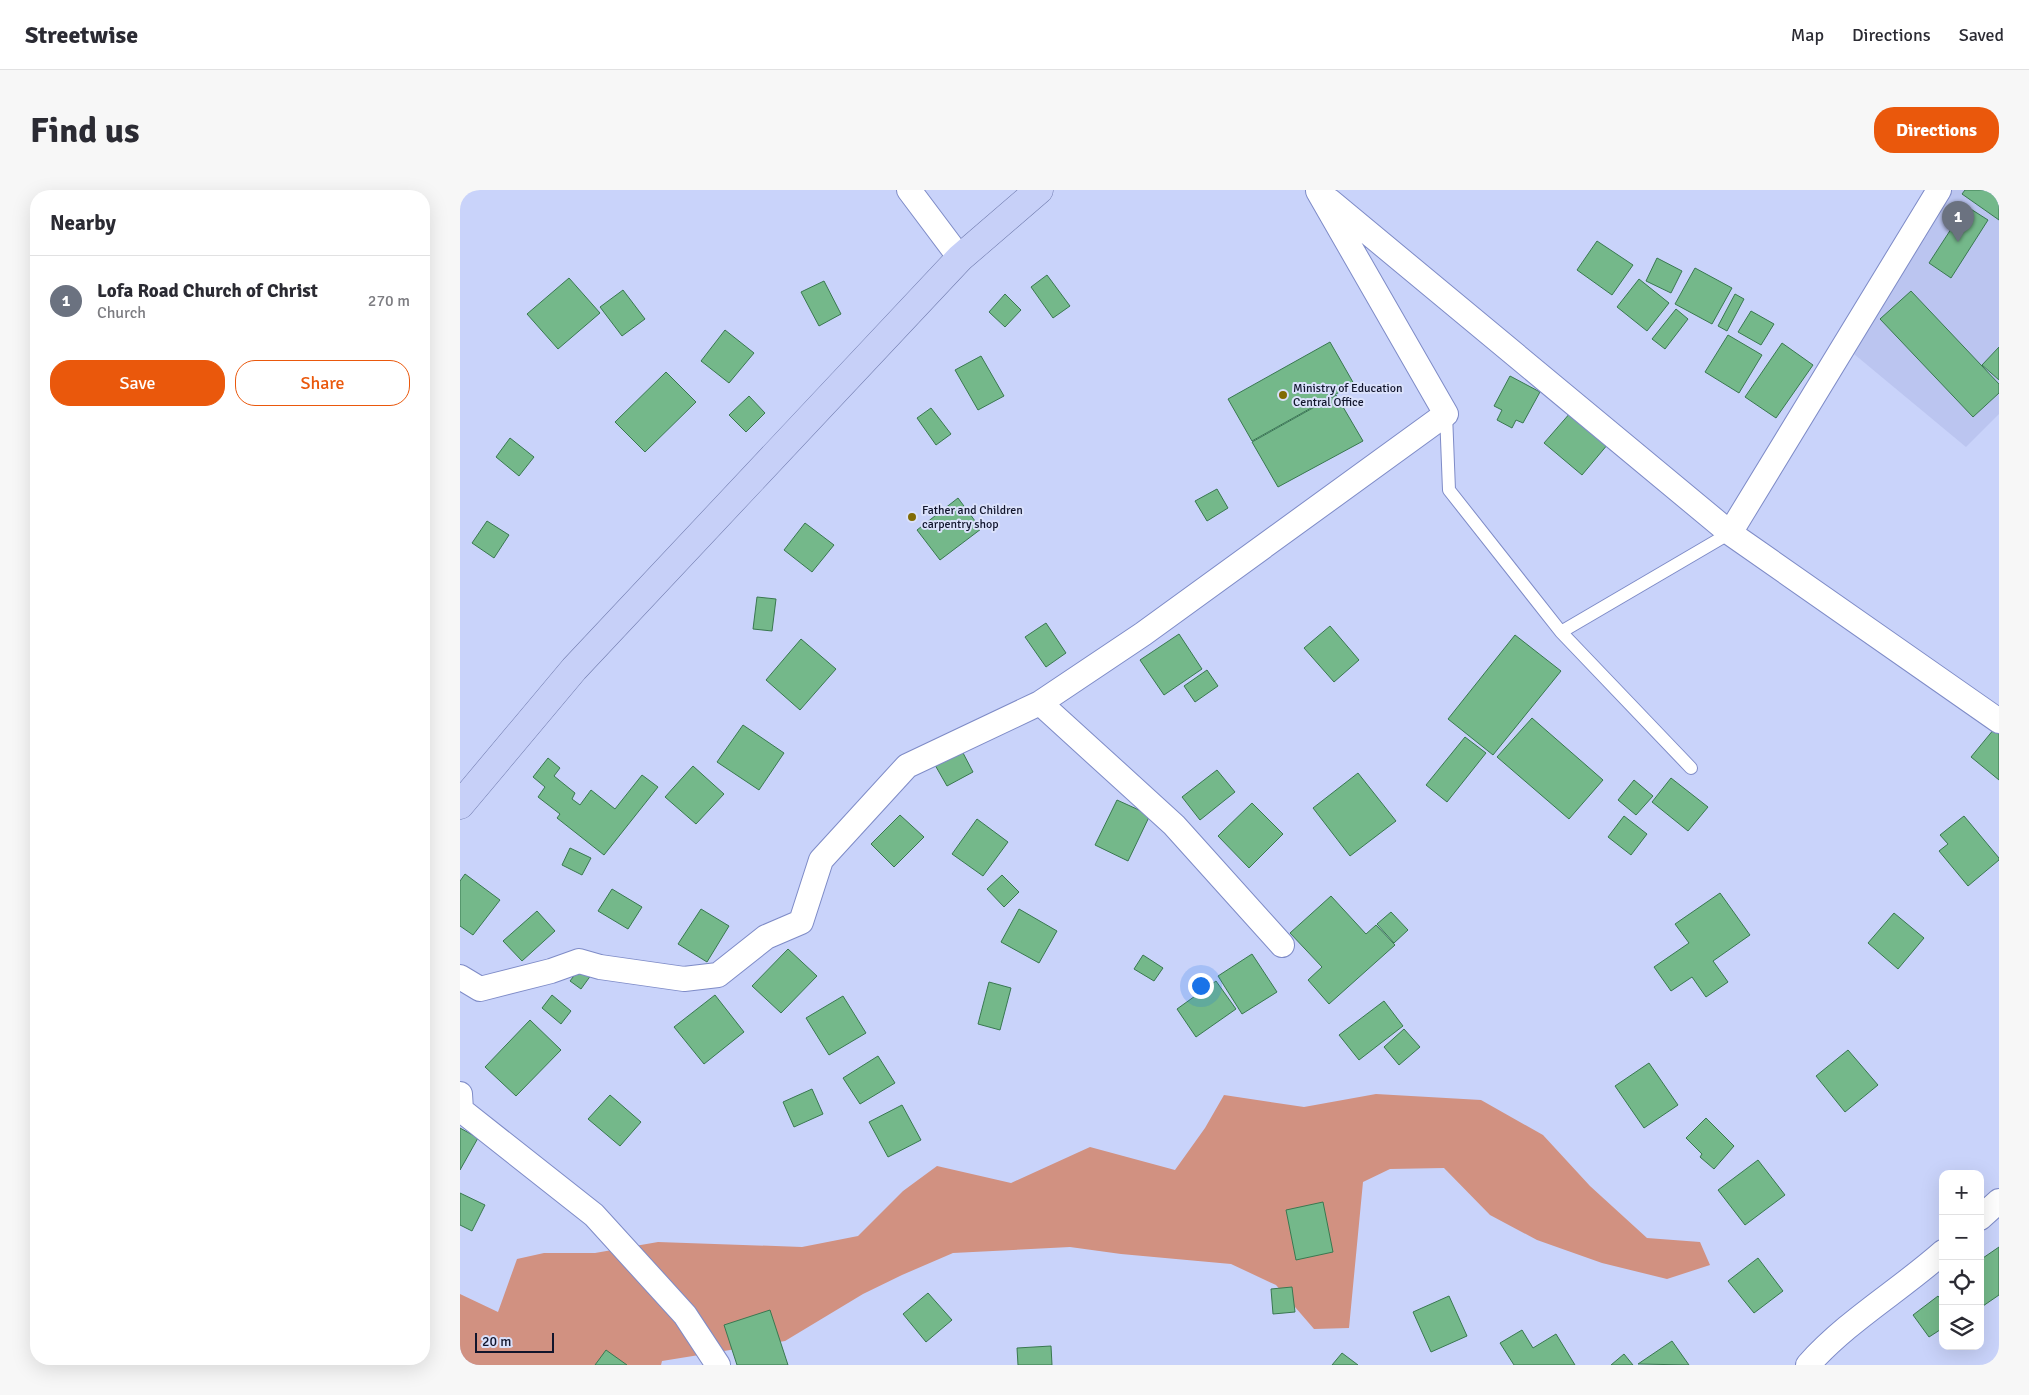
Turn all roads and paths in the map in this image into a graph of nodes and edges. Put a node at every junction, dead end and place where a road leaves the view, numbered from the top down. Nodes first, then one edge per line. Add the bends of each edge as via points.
1 (909, 190) edge
2 (1039, 190) edge
3 (1318, 190) edge
4 (1939, 190) edge
5 (960, 258) junction
6 (1446, 414) junction
7 (1730, 533) junction
8 (1561, 632) junction
9 (1040, 702) junction
10 (1999, 721) edge
11 (1691, 768) dead end
12 (460, 805) edge
13 (1282, 945) dead end
14 (460, 977) edge
15 (460, 1094) edge
16 (1999, 1201) edge
17 (1983, 1215) edge
18 (1939, 1256) edge
19 (718, 1365) edge
20 (1808, 1365) edge

1 - 5 street
2 - 5 main road
3 - 6 street
3 - 7 street
4 - 7 street
5 - 12 main road via 574,670
6 - 8 lane via 1449,490
6 - 9 street via 1143,634
7 - 8 lane
7 - 10 street
8 - 11 lane
9 - 13 street via 1174,825
9 - 14 street via 907,766 821,860 801,922 766,938 718,975 684,979 579,961 480,989
15 - 19 street via 461,1110 594,1215 685,1315
16 - 17 street
18 - 20 street via 1828,1343

